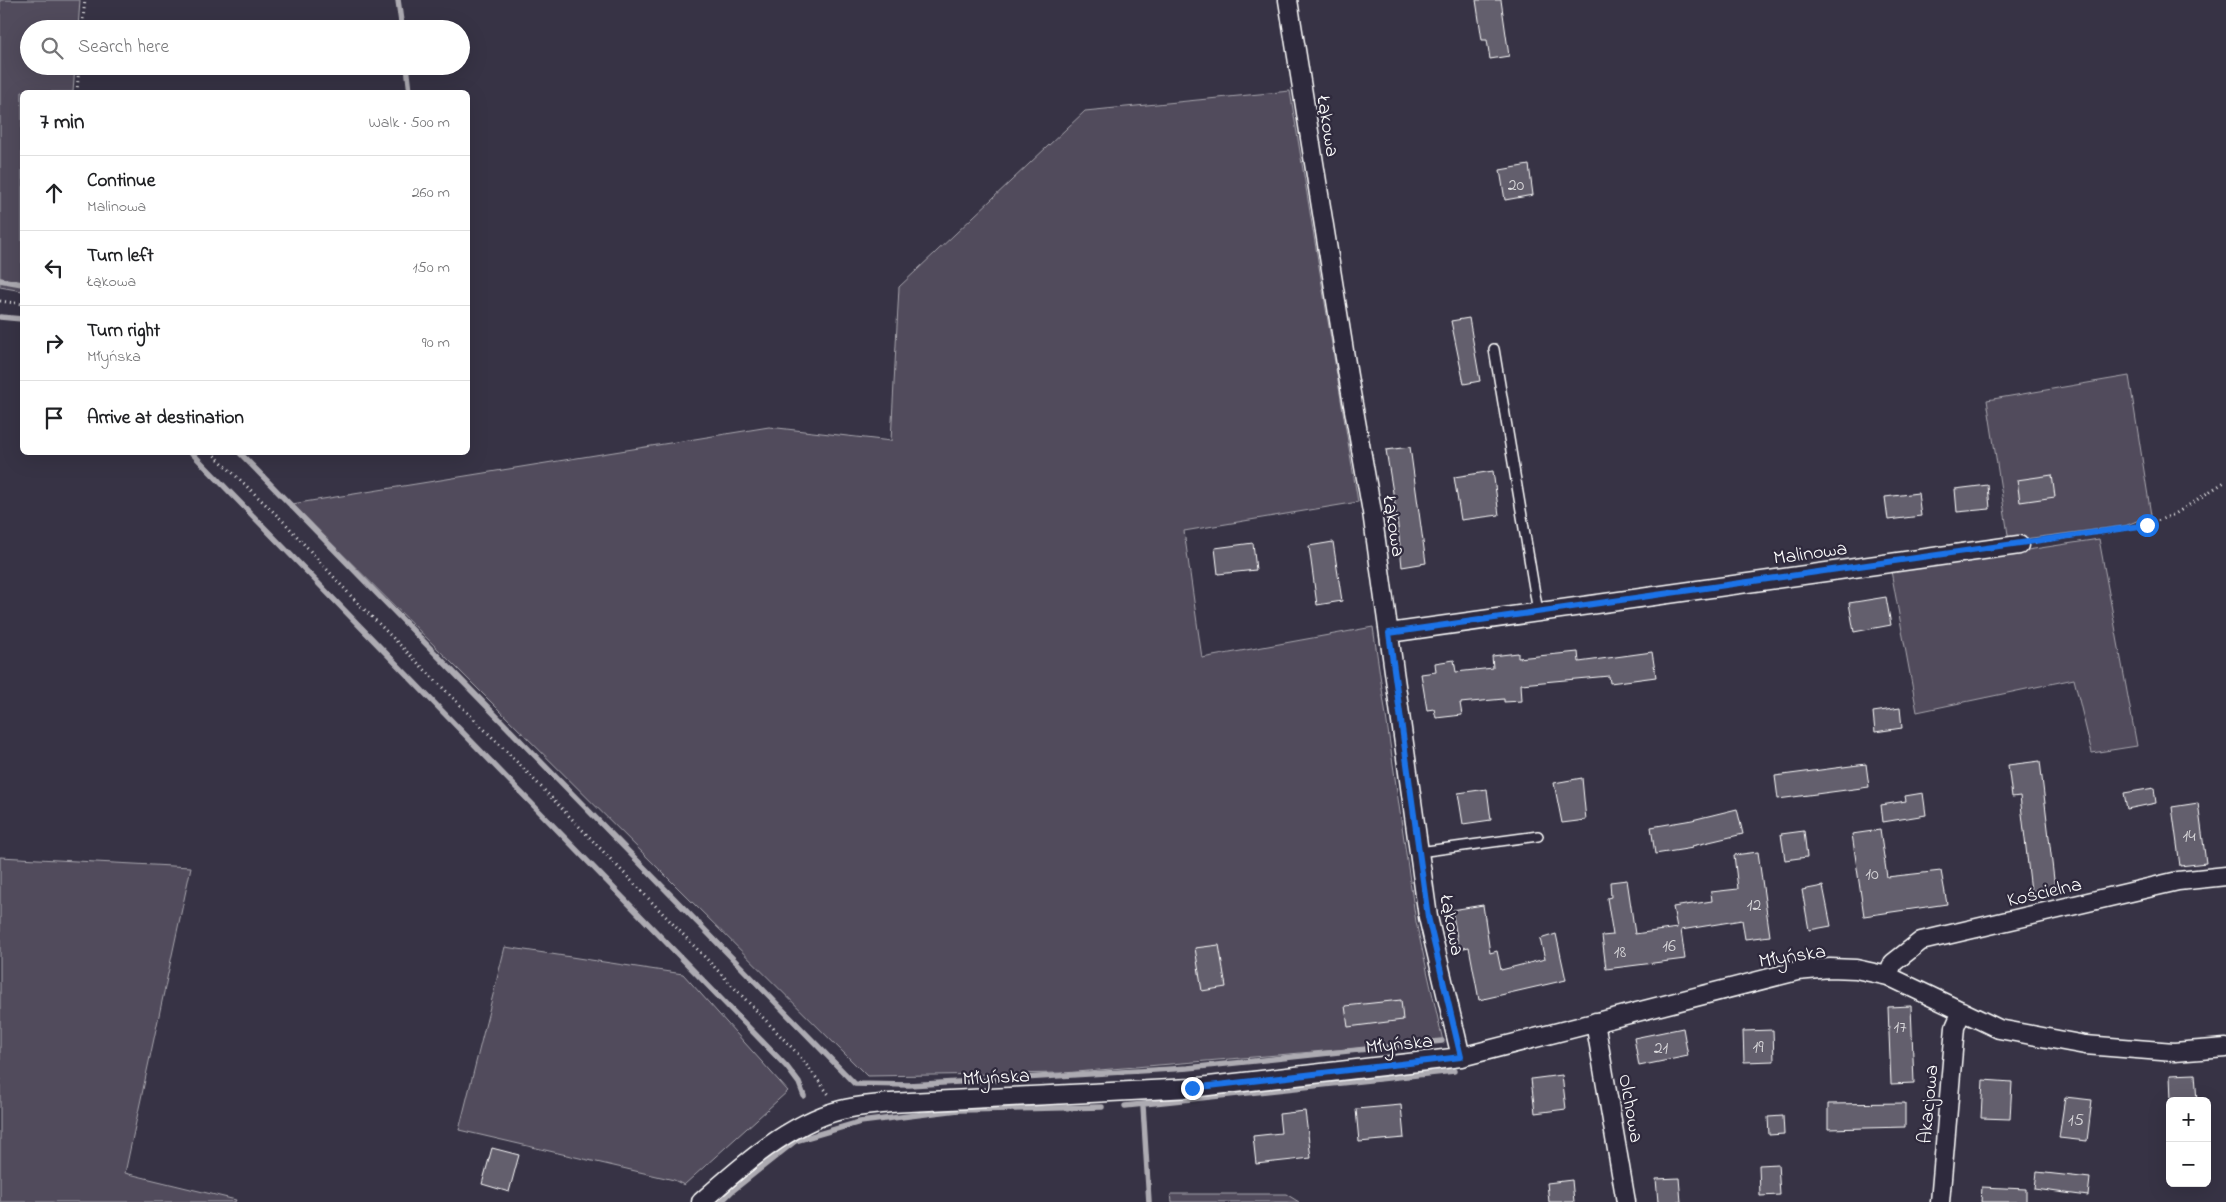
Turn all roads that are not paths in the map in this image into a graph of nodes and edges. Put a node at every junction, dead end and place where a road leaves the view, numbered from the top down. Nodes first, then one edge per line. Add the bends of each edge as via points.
1 (1288, 0) edge
2 (1494, 348) dead end
3 (2019, 545) road end
4 (1538, 612) junction
5 (1389, 633) junction
6 (1538, 836) dead end
7 (1420, 852) junction
8 (2226, 876) edge
9 (1888, 976) junction
10 (1962, 1011) junction
11 (1595, 1022) junction
12 (2226, 1048) edge
13 (1461, 1057) junction
14 (701, 1202) edge
15 (1626, 1202) edge
16 (1940, 1202) edge

1 - 5 street, Łąkowa
2 - 4 lane
3 - 4 street, Malinowa
4 - 5 street, Malinowa
5 - 7 street, Łąkowa
6 - 7 lane
7 - 13 street, Łąkowa via 1428,917
8 - 9 street, Kościelna via 2178,881 1921,941 1893,963
9 - 10 street, Młyńska
9 - 11 street, Młyńska via 1856,969 1797,972
10 - 12 street, Młyńska via 1999,1029 2085,1046 2174,1052
10 - 16 street, Akacjowa via 1955,1027
11 - 13 street, Młyńska
11 - 15 street, Olchowa
13 - 14 street, Młyńska via 1192,1088 890,1103 841,1110 799,1126 726,1179

